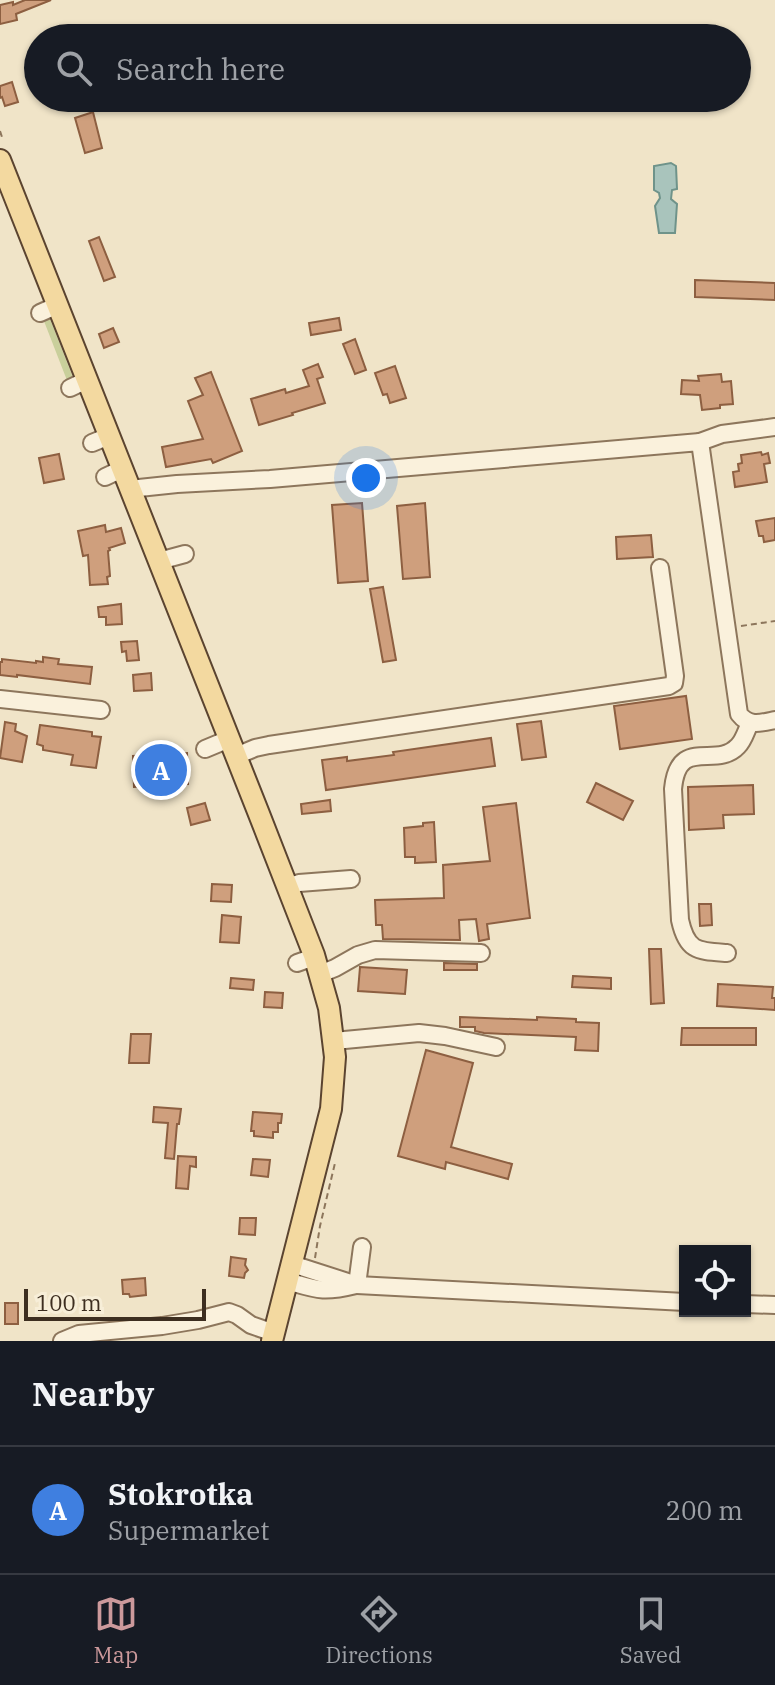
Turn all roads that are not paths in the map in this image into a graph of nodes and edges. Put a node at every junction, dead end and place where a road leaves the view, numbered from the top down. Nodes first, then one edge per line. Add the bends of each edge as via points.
1 (0, 160) edge
2 (775, 427) edge
3 (700, 442) junction
4 (131, 490) junction
5 (185, 554) dead end
6 (159, 561) junction
7 (660, 568) dead end
8 (0, 699) edge
9 (101, 710) dead end
10 (775, 720) edge
11 (750, 723) junction
12 (233, 748) junction
13 (205, 749) dead end
14 (351, 879) dead end
15 (287, 887) junction
16 (481, 953) dead end
17 (727, 953) dead end
18 (311, 964) junction
19 (334, 1041) junction
20 (496, 1047) dead end
21 (362, 1247) dead end
22 (290, 1272) junction
23 (357, 1285) junction
24 (679, 1302) edge
25 (751, 1304) edge
26 (775, 1305) edge
27 (273, 1337) edge
28 (62, 1341) edge

1 - 4 main road via 100,440 114,473
2 - 3 street
3 - 4 street
3 - 11 street via 739,714
4 - 6 main road
5 - 6 street
6 - 12 main road
7 - 12 street via 675,676 669,686
8 - 9 street
10 - 11 street
11 - 17 street via 732,751 684,760 673,789 683,933 699,951
12 - 13 street
12 - 15 main road
14 - 15 street
15 - 18 main road
16 - 18 street via 369,951 330,971
18 - 19 main road via 329,1008
19 - 20 street via 419,1033
19 - 22 main road via 331,1109
21 - 23 street
22 - 23 street via 319,1291
22 - 27 main road
23 - 24 street
25 - 26 street
27 - 28 street via 229,1312

